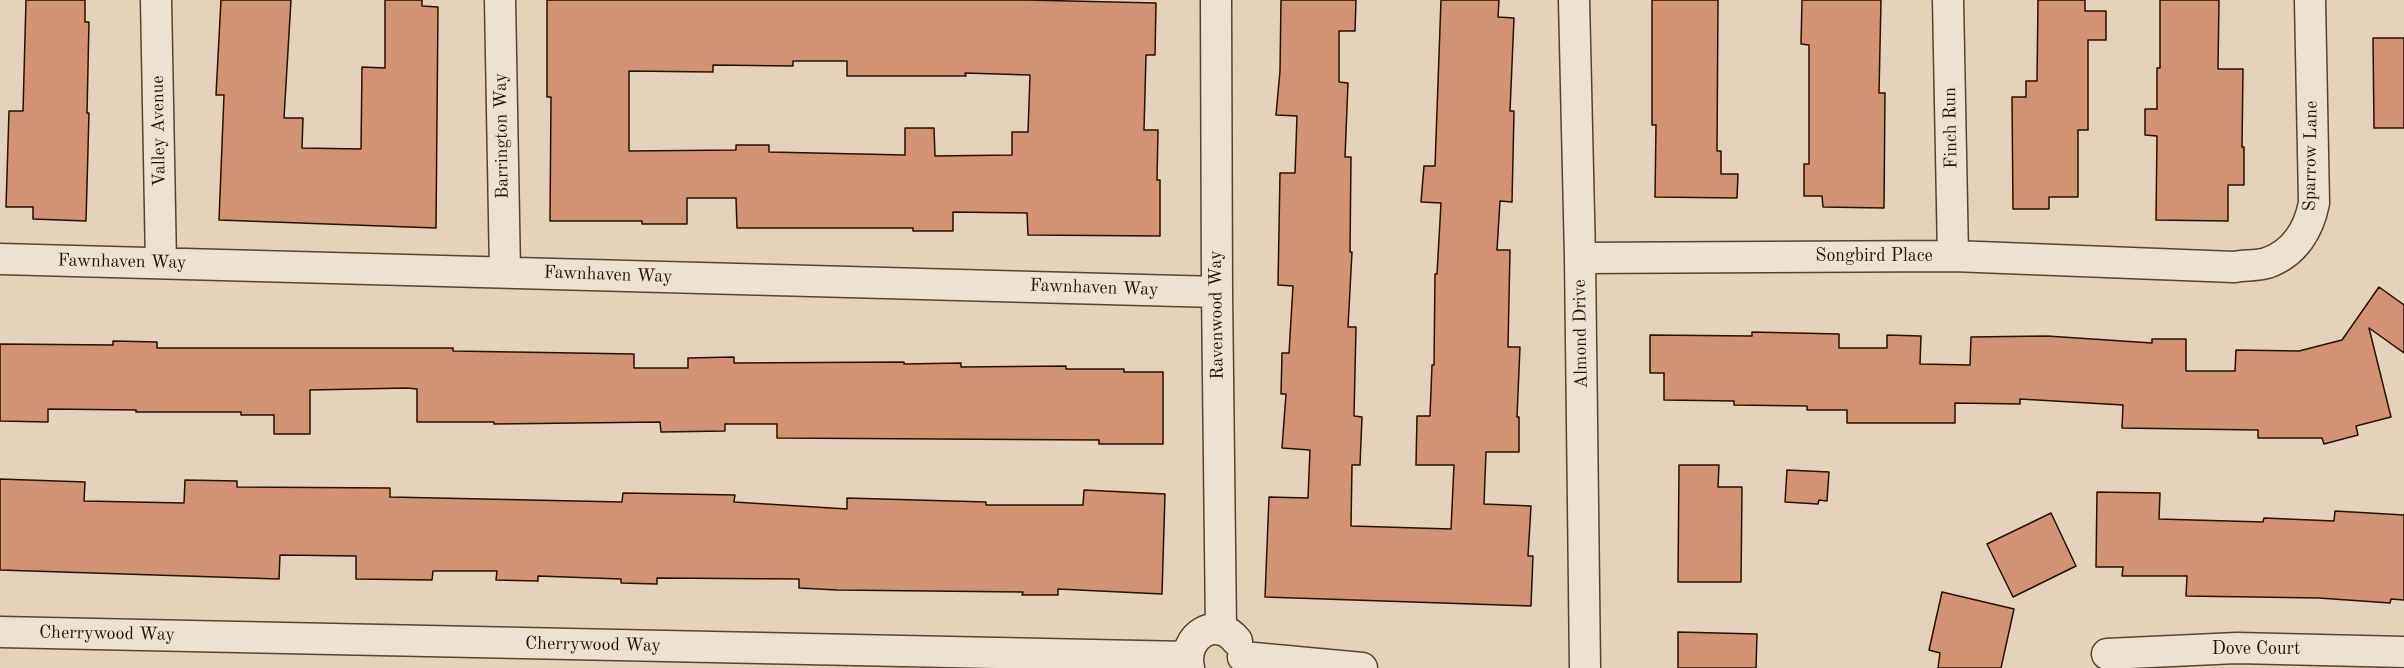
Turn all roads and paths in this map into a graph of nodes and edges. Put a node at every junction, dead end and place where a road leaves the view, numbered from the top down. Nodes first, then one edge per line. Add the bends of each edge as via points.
1 (156, 0) edge
2 (500, 0) edge
3 (1216, 0) edge
4 (1574, 0) edge
5 (1948, 0) edge
6 (2310, 0) edge
7 (1953, 256) junction
8 (1581, 258) junction
9 (0, 259) edge
10 (162, 263) junction
11 (2167, 264) joint
12 (505, 272) junction
13 (1216, 292) junction
14 (1221, 630) junction
15 (0, 632) edge
16 (2404, 652) edge
17 (2107, 654) dead end
18 (1188, 663) edge
19 (1242, 663) edge
20 (1362, 668) edge
21 (1585, 668) edge

1 - 10 street, Valley Avenue
2 - 12 street, Barrington Way
3 - 13 street, Ravenwood Way
4 - 8 street, Almond Drive
5 - 7 street, Finch Run
6 - 11 street, Sparrow Lane via 2314,203 2310,222 2292,249 2267,263 2234,267
7 - 8 street, Songbird Place
7 - 11 street, Songbird Place
8 - 21 street, Almond Drive
9 - 10 street, Fawnhaven Way
10 - 12 street, Fawnhaven Way
12 - 13 street, Fawnhaven Way
13 - 14 street, Ravenwood Way
14 - 18 street via 1211,630 1193,639
14 - 19 street via 1241,646
15 - 18 street, Cherrywood Way
16 - 17 street, Dove Court via 2237,648
19 - 20 street

